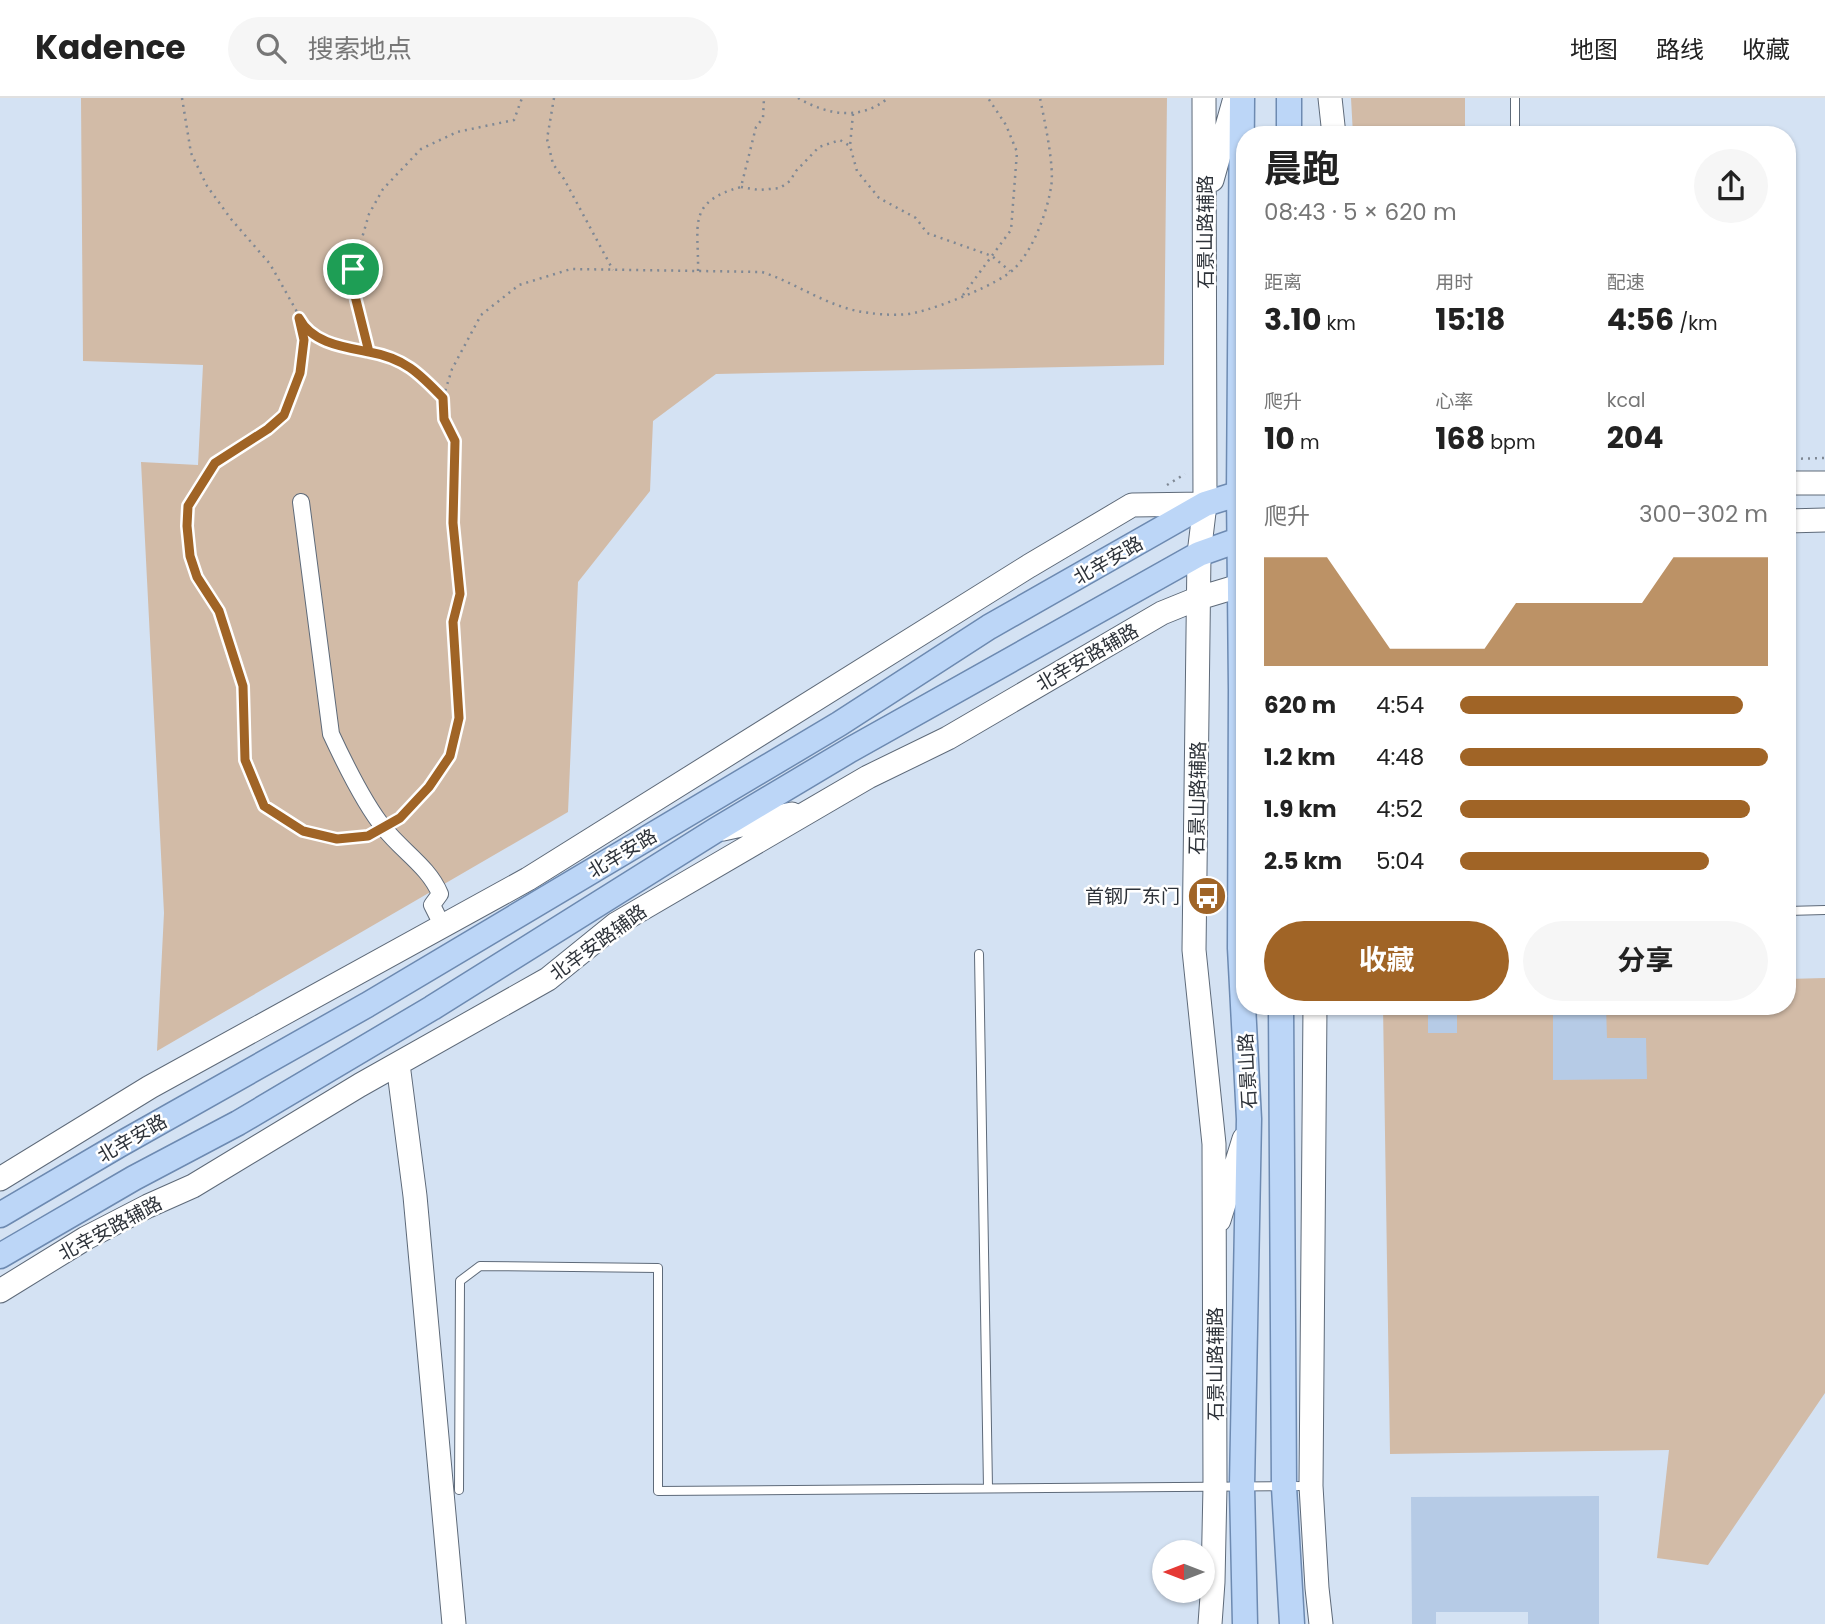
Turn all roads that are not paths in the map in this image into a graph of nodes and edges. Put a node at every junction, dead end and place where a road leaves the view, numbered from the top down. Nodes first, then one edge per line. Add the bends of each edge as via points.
1 (1204, 98) edge
2 (1235, 98) edge
3 (1242, 98) edge
4 (1289, 98) edge
5 (1330, 98) edge
6 (1515, 98) edge
7 (1242, 126) edge
8 (1289, 126) edge
9 (1333, 126) edge
10 (1515, 126) edge
11 (1205, 204) junction
12 (1796, 483) edge
13 (1825, 483) edge
14 (1236, 494) edge
15 (301, 502) dead end
16 (1205, 505) junction
17 (1825, 520) edge
18 (1796, 521) edge
19 (1236, 540) edge
20 (1199, 554) junction
21 (1236, 587) edge
22 (1199, 598) junction
23 (813, 810) junction
24 (716, 830) junction
25 (586, 874) junction
26 (528, 879) junction
27 (1796, 911) edge
28 (1825, 911) edge
29 (442, 925) junction
30 (979, 954) dead end
31 (1244, 1015) edge
32 (1280, 1015) edge
33 (1315, 1015) edge
34 (398, 1064) junction
35 (1249, 1119) junction
36 (0, 1179) edge
37 (0, 1215) edge
38 (1214, 1235) junction
39 (86, 1238) junction
40 (0, 1256) edge
41 (0, 1266) edge
42 (0, 1291) edge
43 (1215, 1486) junction
44 (1242, 1486) junction
45 (1311, 1486) junction
46 (1284, 1487) junction
47 (988, 1488) junction
48 (459, 1490) dead end
49 (1243, 1619) edge
50 (454, 1624) edge
51 (1209, 1624) edge
52 (1292, 1624) edge
53 (1321, 1624) edge

1 - 11 street, 石景山路辅路
2 - 11 street
3 - 7 main road, 石景山路
4 - 8 main road
5 - 9 street
6 - 10 lane
11 - 16 street, 石景山路辅路
12 - 13 street
14 - 16 main road, 北辛安路
15 - 29 street via 331,734 383,828 435,881 440,894 432,905
16 - 20 street, 石景山路辅路
16 - 25 main road, 北辛安路 via 989,627 839,724
16 - 26 street via 1132,505
17 - 18 street
19 - 20 main road, 北辛安路
20 - 22 street, 石景山路辅路
20 - 24 main road, 北辛安路
21 - 22 street, 北辛安路辅路
22 - 23 street, 北辛安路辅路 via 1162,613 948,738
22 - 38 street, 石景山路辅路 via 1194,950 1214,1144
23 - 24 street
23 - 34 street, 北辛安路辅路 via 616,924 548,979
24 - 40 main road, 北辛安路 via 432,1008
25 - 26 street
25 - 37 main road, 北辛安路
26 - 29 street
27 - 28 lane
29 - 36 street via 150,1087
30 - 47 lane
31 - 35 main road, 石景山路
32 - 46 main road, 石景山路
33 - 45 street
34 - 39 street, 北辛安路辅路 via 193,1186
34 - 50 street via 415,1196
35 - 38 street
35 - 44 main road, 石景山路
38 - 43 street, 石景山路辅路
39 - 41 street
39 - 42 street, 北辛安路辅路
43 - 44 lane
43 - 47 lane
43 - 51 street, 石景山路辅路
44 - 46 lane
44 - 49 main road, 石景山路
45 - 46 lane
45 - 53 street
46 - 52 main road, 石景山路
47 - 48 lane via 658,1491 658,1268 480,1266 460,1280

